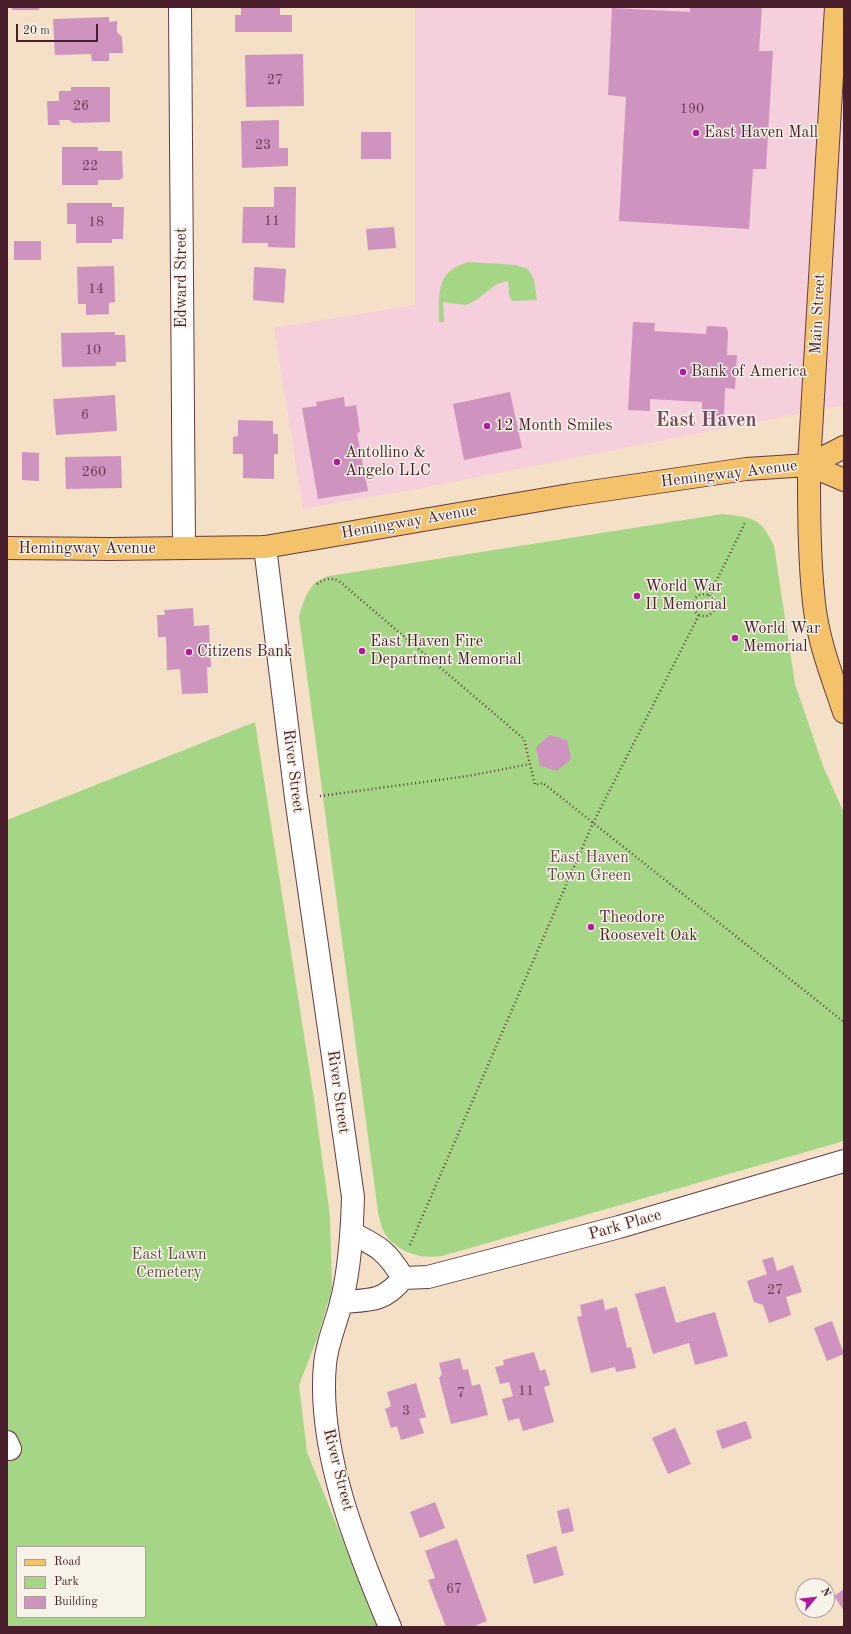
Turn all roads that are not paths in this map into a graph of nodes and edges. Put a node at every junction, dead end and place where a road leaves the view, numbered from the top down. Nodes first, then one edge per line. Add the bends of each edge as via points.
1 (180, 7) edge
2 (836, 7) edge
3 (844, 447) edge
4 (809, 465) junction
5 (844, 480) edge
6 (265, 547) junction
7 (7, 548) edge
8 (184, 548) junction
9 (844, 712) edge
10 (844, 1161) edge
11 (352, 1233) junction
12 (403, 1278) junction
13 (341, 1302) junction
14 (390, 1627) edge

1 - 8 street, Edward Street
2 - 4 main road, Main Street
3 - 4 main road, Hemingway Avenue
4 - 5 main road, Hemingway Avenue
4 - 6 main road, Hemingway Avenue via 746,469
4 - 9 main road, Main Street via 809,523 814,604 826,662
6 - 8 main road, Hemingway Avenue
6 - 11 street, River Street via 296,798 352,1190
7 - 8 main road, Hemingway Avenue
10 - 12 street, Park Place via 532,1250 428,1277
11 - 12 street via 376,1246 391,1258
11 - 13 street, River Street
12 - 13 street via 394,1290 385,1296
13 - 14 street, River Street via 325,1365 325,1418 333,1465 354,1532

